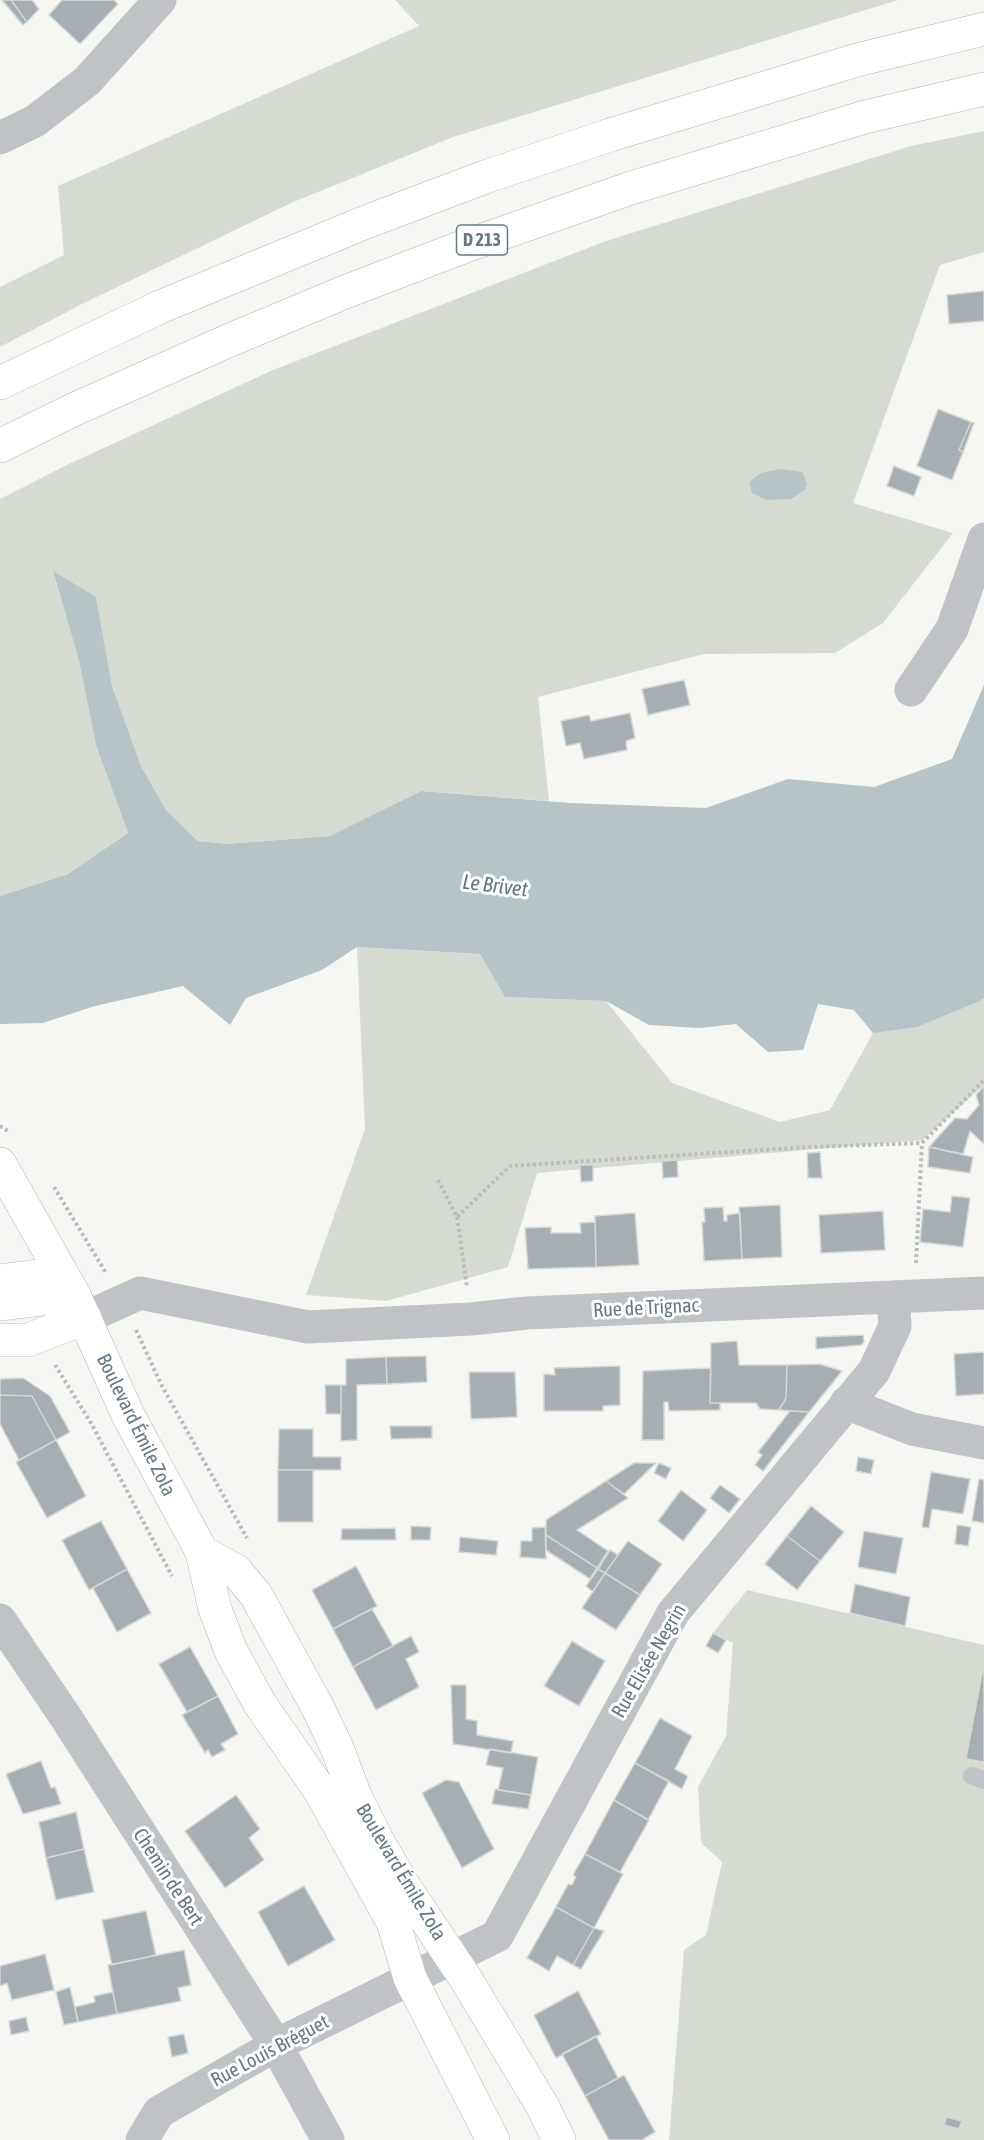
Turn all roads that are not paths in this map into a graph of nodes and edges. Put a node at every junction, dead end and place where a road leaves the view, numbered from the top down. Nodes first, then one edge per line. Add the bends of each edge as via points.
1 (160, 0) edge
2 (984, 30) edge
3 (984, 89) edge
4 (0, 138) edge
5 (0, 383) edge
6 (0, 446) edge
7 (984, 539) edge
8 (911, 690) dead end
9 (0, 1164) edge
10 (0, 1281) edge
11 (984, 1293) edge
12 (74, 1295) junction
13 (893, 1297) junction
14 (0, 1304) edge
15 (0, 1340) edge
16 (846, 1403) junction
17 (984, 1443) edge
18 (202, 1552) junction
19 (0, 1620) edge
20 (452, 1958) junction
21 (410, 1978) junction
22 (276, 2045) junction
23 (142, 2140) edge
24 (328, 2140) edge
25 (494, 2140) edge
26 (559, 2140) edge

1 - 4 street via 87,81 35,121
2 - 5 main road via 857,60 485,177 160,307
3 - 6 main road, D 213 via 843,123 631,188 460,248 230,340
7 - 8 street via 952,629
9 - 12 main road, Boulevard Émile Zola
10 - 12 main road
11 - 13 street, Rue de Trignac
12 - 13 street, Rue de Trignac via 140,1293 308,1328 527,1313
12 - 14 main road
12 - 15 main road via 28,1340
12 - 18 main road, Boulevard Émile Zola via 128,1415
13 - 16 street, Rue Elisée Negrin via 895,1326 874,1371
16 - 17 street via 912,1429
16 - 20 street, Rue Elisée Negrin via 673,1613 497,1936
18 - 20 main road, Boulevard Émile Zola via 236,1571 256,1595 318,1708 377,1840
18 - 21 main road, Boulevard Émile Zola via 215,1609 231,1651 260,1704 319,1790 393,1922
19 - 22 street, Chemin de Bert
20 - 21 street, Rue Elisée Negrin
20 - 26 main road, Boulevard Émile Zola via 542,2105
21 - 22 street, Rue Louis Bréguet
21 - 25 main road, Boulevard Émile Zola
22 - 23 street, Rue Louis Bréguet via 159,2112
22 - 24 street, Chemin de Bert

